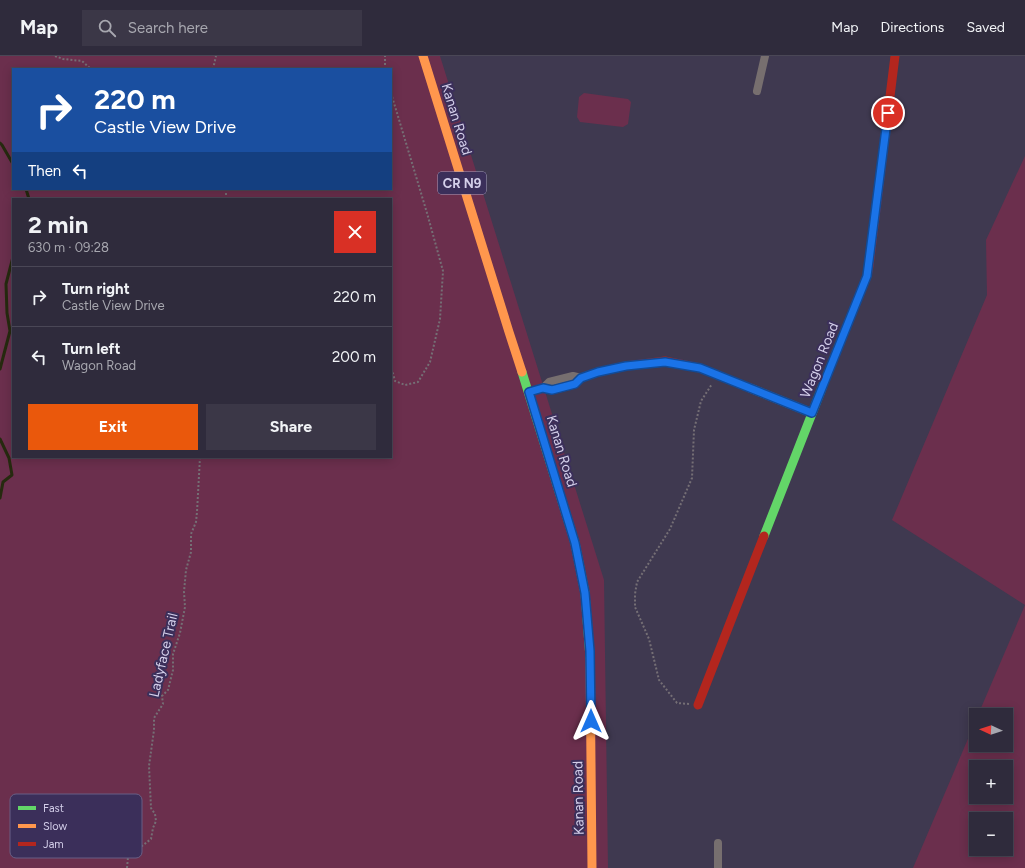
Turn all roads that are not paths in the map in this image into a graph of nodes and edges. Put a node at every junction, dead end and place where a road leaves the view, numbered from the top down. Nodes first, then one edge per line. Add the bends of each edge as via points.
1 (422, 56) edge
2 (765, 56) edge
3 (895, 56) edge
4 (757, 90) dead end
5 (529, 392) junction
6 (812, 413) junction
7 (698, 705) road end
8 (718, 843) dead end
9 (592, 868) edge
10 (718, 868) edge

1 - 5 street, Kanan Road / CR N9
2 - 4 street
3 - 6 street, Wagon Road via 867,276
5 - 6 street via 543,388 552,390 568,382 575,384 581,378 598,372 665,362 700,368
5 - 9 street, Kanan Road / CR N9 via 575,543 585,593 590,651
6 - 7 street, Wagon Road
8 - 10 street

